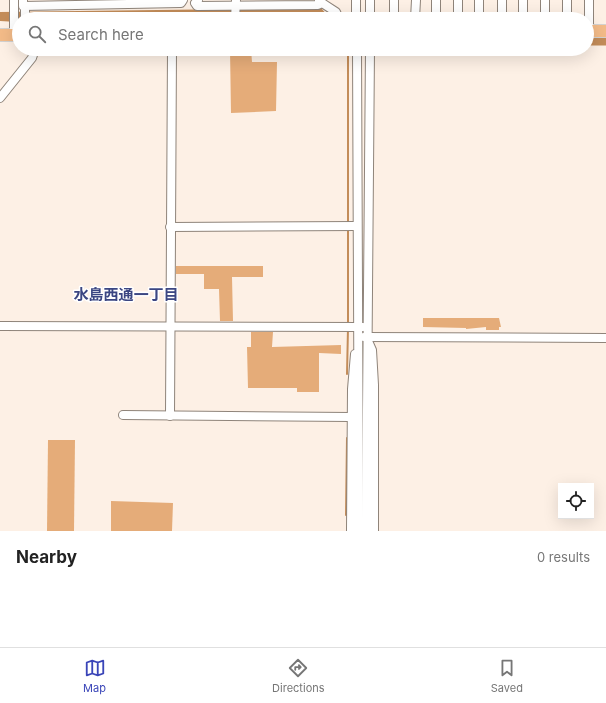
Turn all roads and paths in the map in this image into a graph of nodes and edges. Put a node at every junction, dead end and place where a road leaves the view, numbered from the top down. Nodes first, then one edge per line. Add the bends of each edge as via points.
1 (14, 0) edge
2 (183, 0) edge
3 (198, 0) edge
4 (356, 0) edge
5 (370, 0) edge
6 (394, 0) edge
7 (416, 0) edge
8 (436, 0) edge
9 (458, 0) edge
10 (479, 0) edge
11 (502, 0) edge
12 (523, 0) edge
13 (545, 0) edge
14 (567, 0) edge
15 (589, 0) edge
16 (320, 1) edge
17 (85, 2) edge
18 (138, 2) edge
19 (155, 2) edge
20 (236, 5) edge
21 (25, 9) edge
22 (14, 12) edge
23 (336, 12) edge
24 (356, 12) edge
25 (370, 12) edge
26 (394, 12) edge
27 (415, 12) edge
28 (436, 12) edge
29 (458, 12) edge
30 (479, 12) edge
31 (502, 12) edge
32 (523, 12) edge
33 (545, 12) edge
34 (567, 12) edge
35 (589, 12) edge
36 (606, 25) edge
37 (594, 27) edge
38 (0, 28) edge
39 (12, 28) edge
40 (594, 29) edge
41 (12, 30) edge
42 (606, 31) edge
43 (0, 36) edge
44 (33, 56) edge
45 (172, 56) edge
46 (357, 56) edge
47 (370, 56) edge
48 (0, 98) edge
49 (350, 226) junction
50 (170, 227) junction
51 (0, 326) edge
52 (170, 327) junction
53 (359, 327) junction
54 (368, 327) junction
55 (359, 337) junction
56 (606, 338) edge
57 (368, 339) junction
58 (359, 349) junction
59 (124, 416) dead end
60 (170, 416) junction
61 (351, 417) junction
62 (363, 442) junction
63 (351, 531) edge
64 (359, 531) edge
65 (366, 531) edge
66 (374, 531) edge

1 - 22 street
2 - 19 street via 181,3
3 - 20 street via 195,3 197,6
4 - 24 street
5 - 25 street
6 - 26 street
7 - 27 street
8 - 28 street
9 - 29 street
10 - 30 street
11 - 31 street
12 - 32 street
13 - 33 street
14 - 34 street
15 - 35 street
16 - 20 street via 318,5
16 - 23 street
17 - 18 street
17 - 21 street
18 - 19 street
36 - 37 highway
38 - 39 highway
40 - 42 highway
41 - 43 highway
44 - 48 street
45 - 50 street
46 - 49 street
47 - 54 street
49 - 50 street
49 - 53 street
50 - 52 street
51 - 52 street
52 - 53 street
52 - 60 street
53 - 54 street
53 - 55 street
54 - 57 street
55 - 57 street
55 - 58 street
56 - 57 street
57 - 62 street
57 - 66 street via 372,350 374,385
58 - 61 street via 354,356
58 - 62 street
59 - 60 street
60 - 61 street
61 - 63 street
62 - 64 street
62 - 65 street

